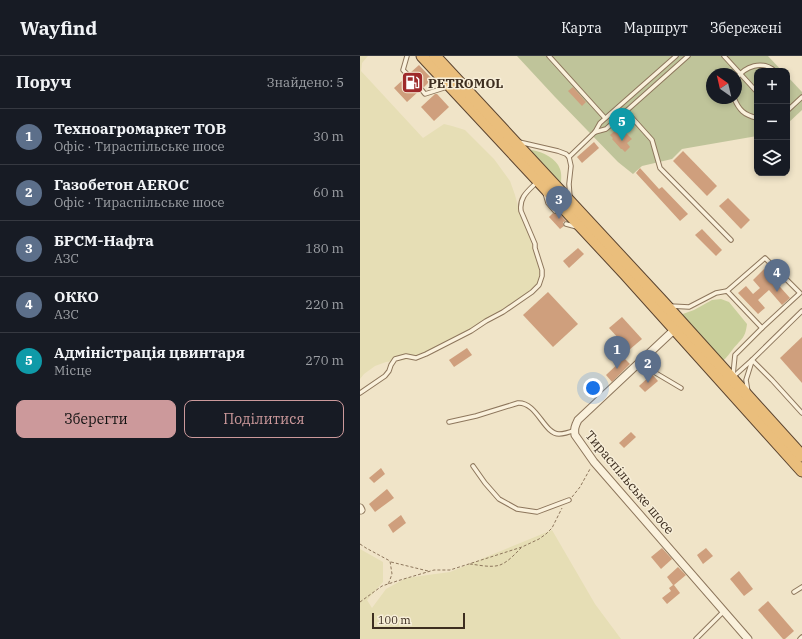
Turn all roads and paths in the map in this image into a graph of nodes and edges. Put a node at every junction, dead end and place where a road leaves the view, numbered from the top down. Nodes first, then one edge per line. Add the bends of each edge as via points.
1 (407, 56) edge
2 (422, 56) edge
3 (435, 56) edge
4 (549, 56) edge
5 (676, 56) edge
6 (688, 56) edge
7 (724, 56) edge
8 (735, 68) edge
9 (772, 68) edge
10 (742, 72) edge
11 (408, 75) dead end
12 (742, 76) edge
13 (450, 86) junction
14 (421, 89) dead end
15 (754, 89) edge
16 (802, 97) edge
17 (736, 104) edge
18 (790, 108) edge
19 (626, 111) junction
20 (754, 117) edge
21 (605, 118) junction
22 (595, 132) junction
23 (513, 140) junction
24 (569, 157) junction
25 (541, 184) junction
26 (570, 201) junction
27 (555, 212) dead end
28 (566, 224) dead end
29 (584, 229) junction
30 (731, 240) dead end
31 (727, 291) junction
32 (667, 306) junction
33 (802, 312) edge
34 (762, 328) junction
35 (675, 329) junction
36 (752, 360) junction
37 (641, 361) junction
38 (732, 378) junction
39 (681, 388) dead end
40 (360, 393) edge
41 (749, 397) junction
42 (802, 413) edge
43 (449, 422) dead end
44 (575, 430) junction
45 (802, 456) edge
46 (594, 462) junction
47 (473, 466) dead end
48 (802, 470) edge
49 (569, 500) junction
50 (360, 544) edge
51 (522, 547) junction
52 (390, 561) junction
53 (469, 564) junction
54 (430, 571) junction
55 (388, 585) junction
56 (802, 587) edge
57 (794, 592) dead end
58 (360, 602) edge
59 (724, 611) junction
60 (802, 637) edge
61 (696, 639) edge
62 (748, 639) edge
63 (800, 639) edge

1 - 11 lane via 403,70
2 - 13 highway
3 - 23 highway
4 - 21 lane
5 - 21 lane
6 - 19 lane
7 - 8 lane
9 - 10 lane via 755,66
12 - 15 lane
13 - 14 lane via 425,94
13 - 25 highway
16 - 18 lane
17 - 20 lane via 743,112
19 - 22 lane via 606,129
19 - 30 lane via 652,140 660,168
21 - 22 lane
22 - 24 lane
23 - 24 lane via 558,151
23 - 26 highway
24 - 26 lane
25 - 27 lane via 548,203
25 - 29 highway
25 - 40 lane via 525,194 520,203 542,270 541,281 536,288 503,312 426,354 416,358 406,356 395,359 385,376
26 - 32 highway
28 - 29 lane
29 - 35 highway
31 - 32 lane via 716,293 689,307
31 - 34 lane
31 - 34 lane via 765,258 800,293
32 - 38 highway
33 - 36 lane
34 - 38 lane via 735,356
35 - 37 street, Тираспільське шосе
35 - 48 highway
36 - 38 lane
36 - 41 lane via 746,380
36 - 42 lane
37 - 39 lane
37 - 44 street, Тираспільське шосе via 578,420
38 - 41 highway
41 - 45 highway
43 - 44 lane via 522,403 530,406 552,432 560,434
44 - 46 street, Тираспільське шосе via 576,436
46 - 49 path via 580,487
46 - 59 street, Тираспільське шосе
47 - 49 lane via 499,499 517,509 537,512
49 - 51 path via 552,528 539,539
50 - 52 path
51 - 53 path
51 - 53 path via 500,565
52 - 54 path
52 - 55 path via 392,574
53 - 54 path via 450,570
54 - 55 path
55 - 58 path via 382,586
56 - 57 lane
59 - 61 lane
59 - 62 street, Тираспільське шосе
60 - 63 lane

